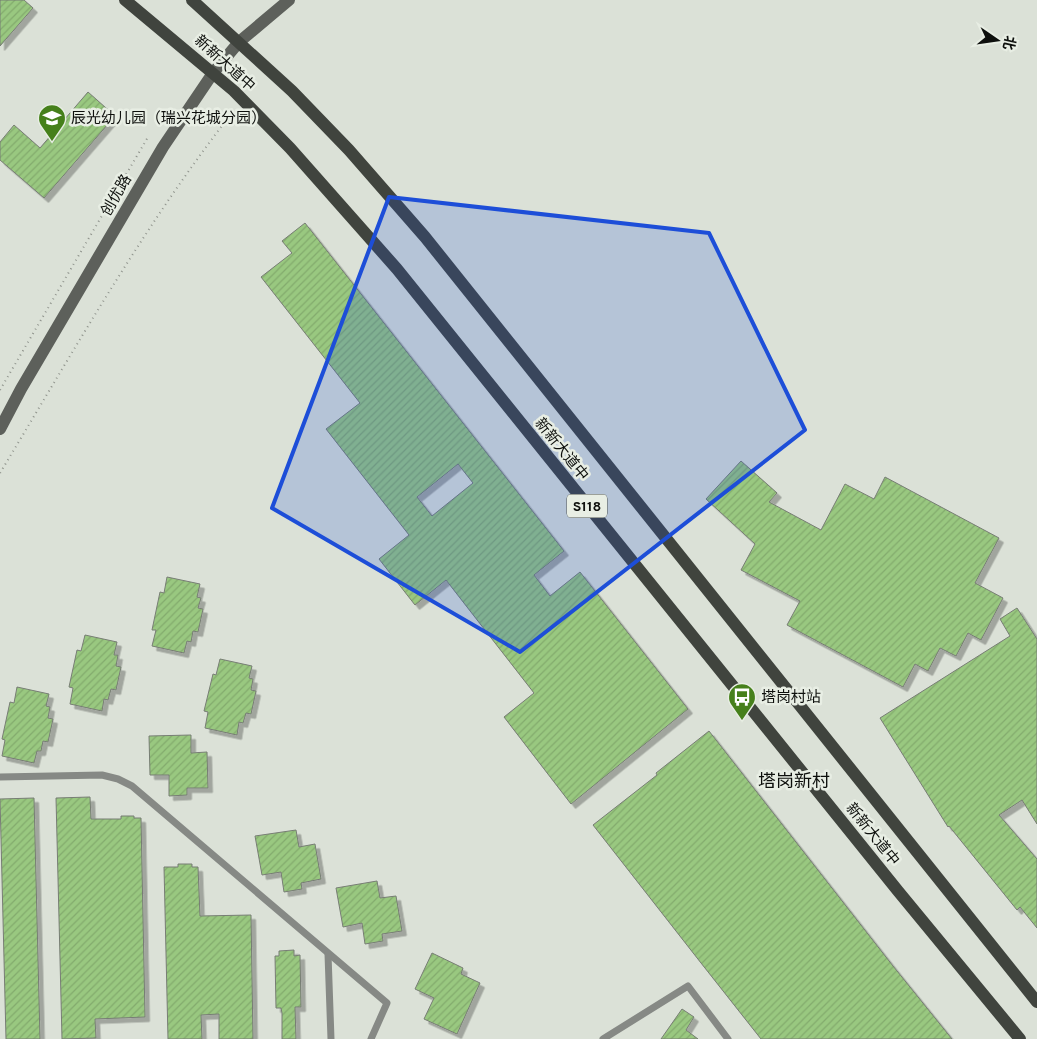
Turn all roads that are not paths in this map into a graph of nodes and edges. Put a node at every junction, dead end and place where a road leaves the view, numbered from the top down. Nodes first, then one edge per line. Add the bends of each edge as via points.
1 (125, 0) edge
2 (192, 0) edge
3 (289, 0) edge
4 (239, 42) junction
5 (213, 73) junction
6 (0, 429) edge
7 (0, 777) edge
8 (328, 954) junction
9 (1037, 1002) edge
10 (331, 1039) edge
11 (370, 1039) edge
12 (603, 1039) edge
13 (728, 1039) edge
14 (1020, 1039) edge

1 - 5 main road, 新新大道中 / S118
2 - 4 main road, 新新大道中 / S118
3 - 4 street, 创优路
4 - 5 street, 创优路
4 - 9 main road, 新新大道中 / S118 via 349,150 425,237
5 - 6 street, 创优路 via 163,146
5 - 14 main road, 新新大道中 / S118 via 290,148 398,269
7 - 8 lane via 102,775 132,786
8 - 10 lane
8 - 11 lane via 387,1003
12 - 13 lane via 688,986

